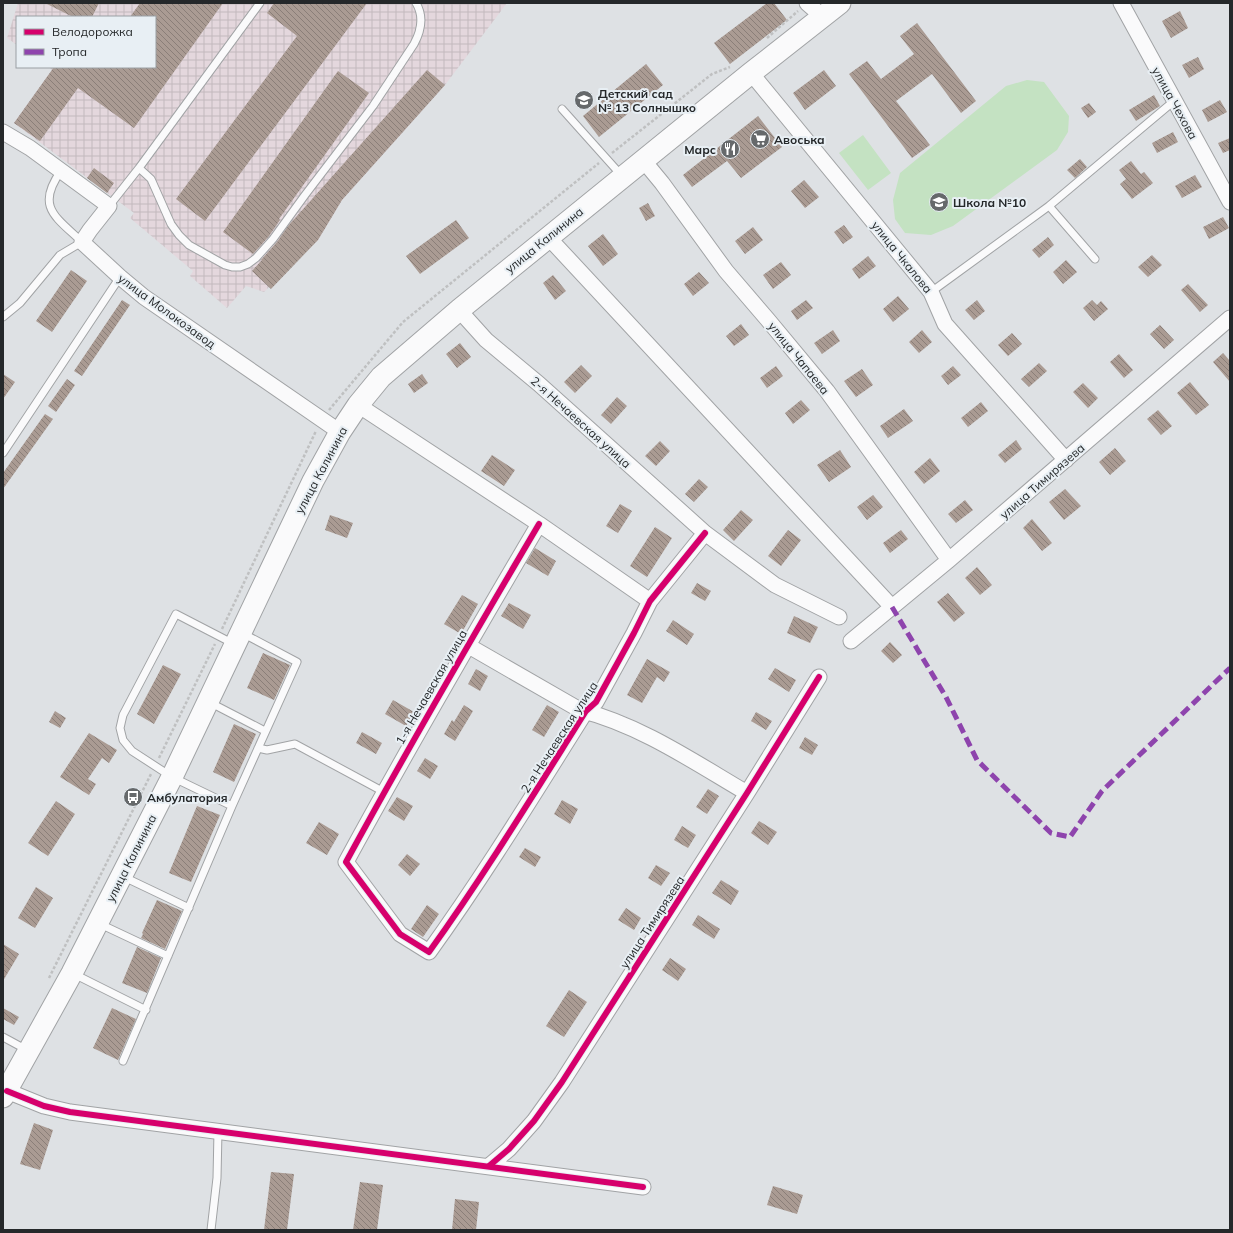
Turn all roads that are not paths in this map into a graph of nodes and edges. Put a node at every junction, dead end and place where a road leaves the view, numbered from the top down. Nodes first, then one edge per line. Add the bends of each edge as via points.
1 (260, 3) edge
2 (416, 3) edge
3 (807, 3) edge
4 (840, 3) edge
5 (1121, 3) edge
6 (823, 17) junction
7 (742, 69) junction
8 (1174, 101) junction
9 (562, 109) dead end
10 (3, 132) edge
11 (643, 160) junction
12 (139, 168) junction
13 (62, 170) junction
14 (622, 176) junction
15 (1230, 202) edge
16 (109, 206) junction
17 (1049, 206) junction
18 (548, 237) junction
19 (82, 242) junction
20 (1095, 259) dead end
21 (120, 277) junction
22 (931, 292) junction
23 (459, 310) junction
24 (3, 316) edge
25 (1230, 318) edge
26 (358, 405) junction
27 (340, 432) junction
28 (3, 453) edge
29 (1066, 460) junction
30 (539, 524) junction
31 (705, 533) junction
32 (949, 560) junction
33 (650, 601) junction
34 (892, 607) junction
35 (840, 617) dead end
36 (231, 638) junction
37 (850, 641) dead end
38 (467, 645) junction
39 (819, 677) dead end
40 (207, 702) junction
41 (586, 712) junction
42 (266, 731) junction
43 (258, 748) junction
44 (172, 777) junction
45 (384, 792) junction
46 (747, 793) junction
47 (232, 806) junction
48 (346, 862) joint
49 (121, 876) junction
50 (189, 908) junction
51 (98, 923) junction
52 (168, 956) junction
53 (72, 973) junction
54 (146, 1010) junction
55 (3, 1037) edge
56 (29, 1052) junction
57 (123, 1061) dead end
58 (5, 1094) edge
59 (218, 1131) junction
60 (489, 1166) junction
61 (642, 1187) dead end
62 (211, 1230) edge

1 - 12 lane
2 - 12 lane via 421,15 421,25 414,44 373,106 274,239 248,264 240,267 225,265 189,245 171,224 151,179
3 - 6 street
4 - 6 main road, улица Калинина
5 - 8 street, улица Чехова
6 - 7 main road, улица Калинина
7 - 11 main road, улица Калинина
7 - 22 street, улица Чкалова
8 - 15 street, улица Чехова
8 - 17 lane
9 - 14 lane
10 - 13 street
11 - 14 main road, улица Калинина
11 - 32 street, улица Чапаева via 726,271 827,391
12 - 16 lane
13 - 16 street
13 - 19 lane via 50,189 49,206
14 - 18 main road, улица Калинина
16 - 19 street
17 - 20 lane
17 - 22 lane
18 - 23 main road, улица Калинина
18 - 34 street
19 - 21 street, улица Молокозавод
19 - 24 lane via 60,255 20,304
21 - 27 street, улица Молокозавод via 170,315
21 - 28 lane
22 - 29 street, улица Чкалова via 945,324
23 - 26 main road, улица Калинина via 382,377
23 - 31 street, 2-я Нечаевская улица via 486,340 539,384
25 - 29 street, улица Тимирязева
26 - 27 main road, улица Калинина
26 - 30 street
27 - 36 main road, улица Калинина
29 - 32 street, улица Тимирязева
30 - 33 street
30 - 38 street, 1-я Нечаевская улица
31 - 33 street, 2-я Нечаевская улица
31 - 35 street, 2-я Нечаевская улица via 775,585
32 - 34 street, улица Тимирязева
33 - 41 street, 2-я Нечаевская улица via 596,702
34 - 37 street, улица Тимирязева
36 - 40 main road, улица Калинина
36 - 42 lane via 297,662
36 - 44 lane via 176,614 123,715 120,728 124,740 132,751
38 - 41 street, 1-я Нечаевская улица
38 - 45 street, 1-я Нечаевская улица
39 - 46 street, улица Тимирязева
40 - 42 lane
40 - 44 main road, улица Калинина
41 - 46 street, 1-я Нечаевская улица via 595,713 647,736
41 - 48 street, 2-я Нечаевская улица via 490,864 429,952 400,934
42 - 43 lane
43 - 45 lane via 267,750 295,744
43 - 47 lane
44 - 47 lane
44 - 49 main road, улица Калинина
45 - 48 street, 1-я Нечаевская улица
46 - 60 street, улица Тимирязева via 562,1082 534,1121 509,1149
47 - 50 lane
49 - 50 lane
49 - 51 main road, улица Калинина
50 - 52 lane
51 - 52 lane
51 - 53 main road, улица Калинина
52 - 54 lane
53 - 54 lane
53 - 56 main road, улица Калинина
54 - 57 lane
55 - 56 lane
56 - 58 main road, улица Калинина
58 - 59 street via 70,1112
59 - 60 street
59 - 62 lane via 217,1178
60 - 61 street

